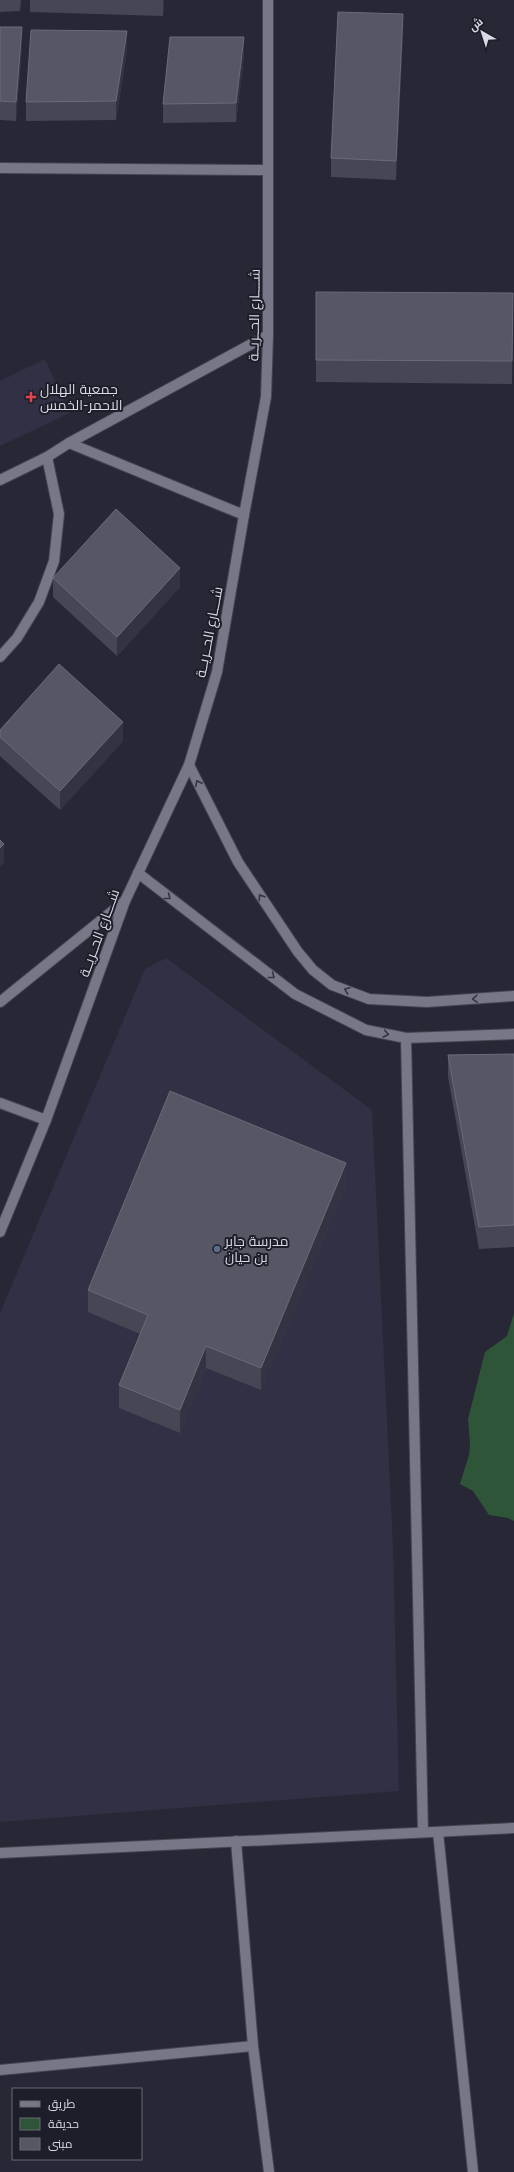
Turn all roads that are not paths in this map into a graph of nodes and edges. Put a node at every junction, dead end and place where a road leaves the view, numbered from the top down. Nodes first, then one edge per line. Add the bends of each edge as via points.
1 (268, 0) edge
2 (0, 168) edge
3 (268, 170) junction
4 (268, 335) junction
5 (69, 443) junction
6 (47, 457) junction
7 (0, 480) edge
8 (244, 515) junction
9 (0, 657) edge
10 (189, 765) junction
11 (138, 873) junction
12 (125, 901) junction
13 (514, 996) edge
14 (0, 1002) edge
15 (514, 1034) edge
16 (406, 1038) junction
17 (0, 1103) edge
18 (46, 1120) junction
19 (0, 1232) edge
20 (514, 1828) edge
21 (423, 1832) junction
22 (438, 1832) junction
23 (236, 1841) junction
24 (0, 1853) edge
25 (253, 2046) junction
26 (0, 2070) edge
27 (270, 2172) edge
28 (473, 2172) edge

1 - 3 street, شــــارع الحــريــة
2 - 3 street
3 - 4 street, شــــارع الحــريــة
4 - 5 street
4 - 8 street, شــــارع الحــريــة via 266,397
5 - 6 street
5 - 8 street
6 - 7 street
6 - 9 street via 59,514 54,561 39,602 17,638
8 - 10 street, شــــارع الحــريــة via 217,672
10 - 11 street, شــــارع الحــريــة
13 -> 10 street via 419,1002 369,999 332,985 313,970 298,952 238,862
11 - 12 street, شــــارع الحــريــة
11 -> 16 street via 295,994 366,1030
12 - 14 street
12 - 18 street, شــــارع الحــريــة
15 - 16 street
16 - 21 street
17 - 18 street
18 - 19 street, شــــارع الحــريــة
20 - 22 street
21 - 22 street
21 - 23 street
22 - 28 street
23 - 24 street
23 - 25 street
25 - 26 street
25 - 27 street

